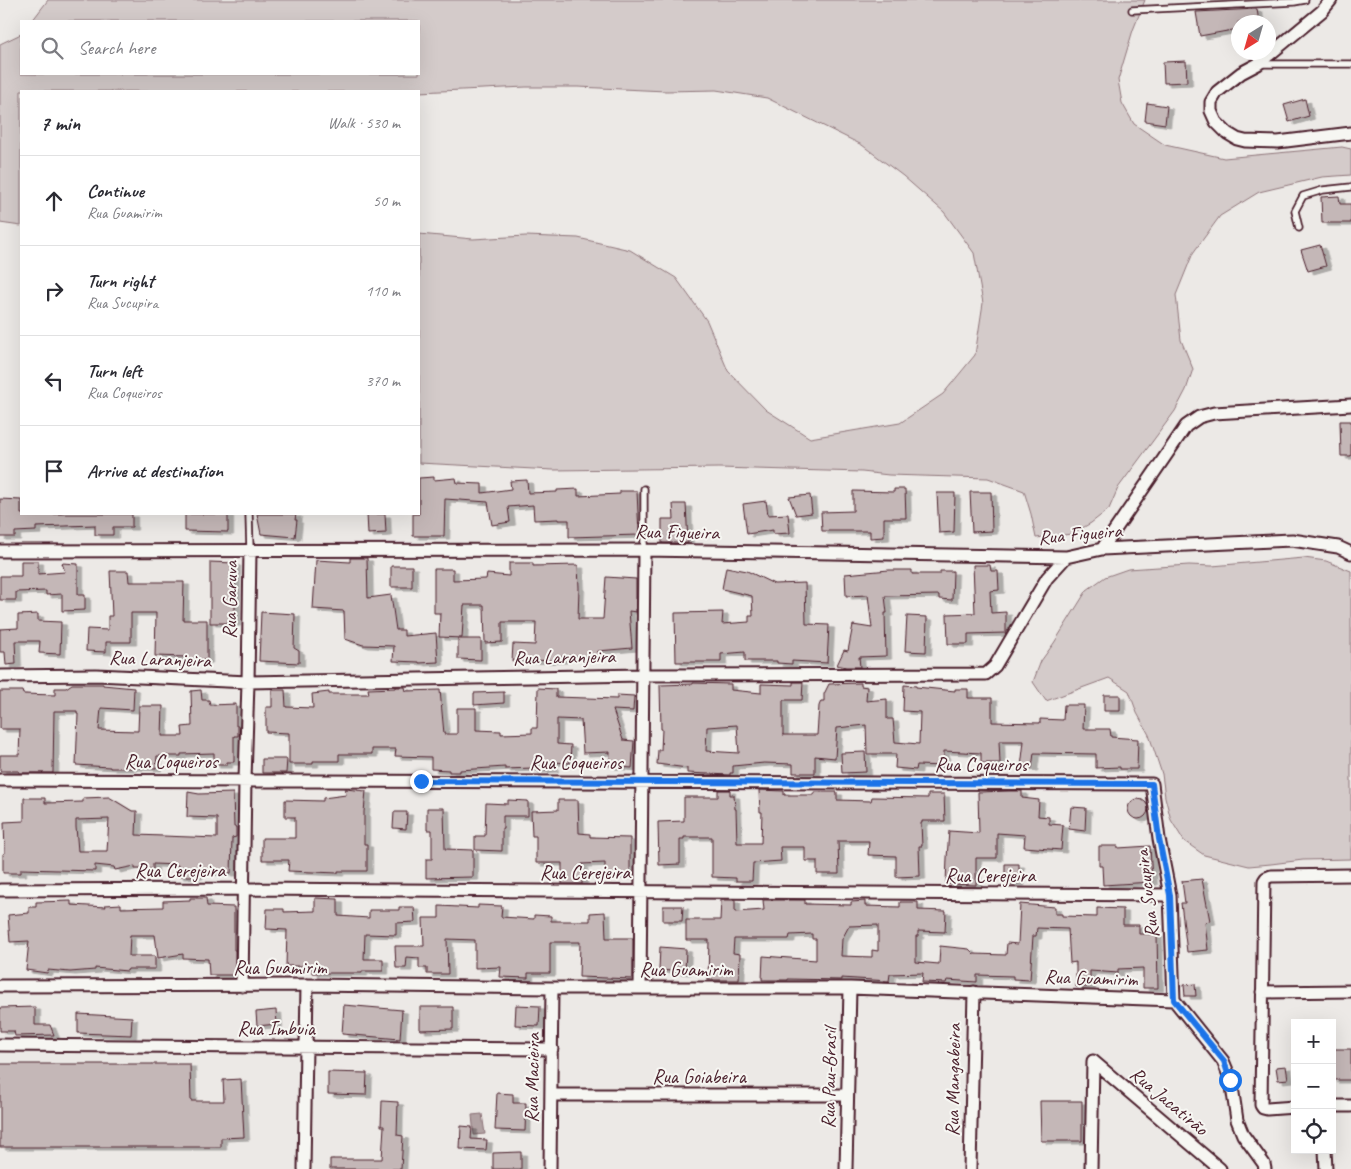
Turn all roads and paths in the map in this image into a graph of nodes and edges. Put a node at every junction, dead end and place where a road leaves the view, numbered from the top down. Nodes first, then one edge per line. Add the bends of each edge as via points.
1 (1305, 0) edge
2 (1331, 0) edge
3 (1132, 10) dead end
4 (1258, 64) junction
5 (1351, 64) edge
6 (1351, 134) edge
7 (1351, 187) edge
8 (1299, 228) dead end
9 (1351, 405) edge
10 (644, 489) dead end
11 (249, 515) edge
12 (1102, 549) junction
13 (644, 550) junction
14 (0, 551) edge
15 (250, 551) junction
16 (1351, 553) edge
17 (1066, 558) junction
18 (643, 675) junction
19 (0, 676) edge
20 (248, 682) junction
21 (0, 780) edge
22 (244, 780) junction
23 (642, 781) junction
24 (1152, 784) joint
25 (1351, 875) edge
26 (243, 889) junction
27 (0, 890) edge
28 (640, 891) junction
29 (1170, 895) junction
30 (307, 985) junction
31 (0, 986) edge
32 (242, 986) junction
33 (552, 988) junction
34 (640, 988) junction
35 (850, 988) junction
36 (1351, 991) edge
37 (974, 992) junction
38 (1262, 992) junction
39 (1174, 1000) junction
40 (0, 1045) edge
41 (305, 1047) junction
42 (552, 1049) junction
43 (551, 1095) junction
44 (847, 1095) junction
45 (1336, 1106) edge
46 (1351, 1106) edge
47 (1291, 1107) edge
48 (1325, 1154) edge
49 (304, 1169) edge
50 (550, 1169) edge
51 (846, 1169) edge
52 (970, 1169) edge
53 (1091, 1169) edge
54 (1220, 1169) edge
55 (1265, 1169) edge
56 (1326, 1169) edge

1 - 3 lane
2 - 4 street via 1322,12
4 - 5 lane
4 - 6 street via 1217,92 1212,102 1213,117 1227,133 1237,139 1260,142
7 - 8 lane via 1304,196 1295,211
9 - 12 street via 1199,416 1186,426
10 - 13 lane
11 - 15 lane, Rua Garuva
12 - 16 street, Rua Figueira via 1292,540 1338,547
12 - 17 street, Rua Figueira
13 - 15 street, Rua Figueira
13 - 17 street, Rua Figueira
13 - 18 street
14 - 15 street, Rua Figueira
15 - 20 street, Rua Garuva
17 - 18 street, Rua Laranjeira via 1047,578 995,666 986,674
18 - 20 street, Rua Laranjeira
18 - 23 street
19 - 20 street, Rua Laranjeira via 96,675
20 - 22 street, Rua Garuva
21 - 22 street, Rua Coqueiros
22 - 23 street, Rua Coqueiros
22 - 26 street, Rua Garuva
23 - 24 street, Rua Coqueiros
23 - 28 street
24 - 29 street, Rua Sucupira
25 - 38 street via 1266,878
26 - 27 street, Rua Cerejeira
26 - 28 street, Rua Cerejeira
26 - 32 street, Rua Garuva
28 - 29 street, Rua Cerejeira
28 - 34 street
29 - 39 street, Rua Sucupira
30 - 32 street, Rua Guamirim
30 - 33 street, Rua Guamirim
30 - 41 street
31 - 32 street, Rua Guamirim
33 - 34 street, Rua Guamirim
33 - 42 street, Rua Macieira
34 - 35 street, Rua Guamirim
35 - 37 street, Rua Guamirim
35 - 44 street, Rua Pau-Brasil
36 - 38 street
37 - 39 street, Rua Guamirim
37 - 52 street, Rua Mangabeira
38 - 47 street via 1260,1105 1262,1108
39 - 55 street via 1224,1061 1243,1135
40 - 41 street, Rua Imbuia
41 - 42 street, Rua Imbuia
41 - 49 street
42 - 43 street, Rua Macieira
43 - 44 street, Rua Goiabeira
43 - 50 street, Rua Macieira
44 - 51 street, Rua Pau-Brasil
45 - 46 street
48 - 56 street
53 - 54 street, Rua Jacatirão via 1093,1061

